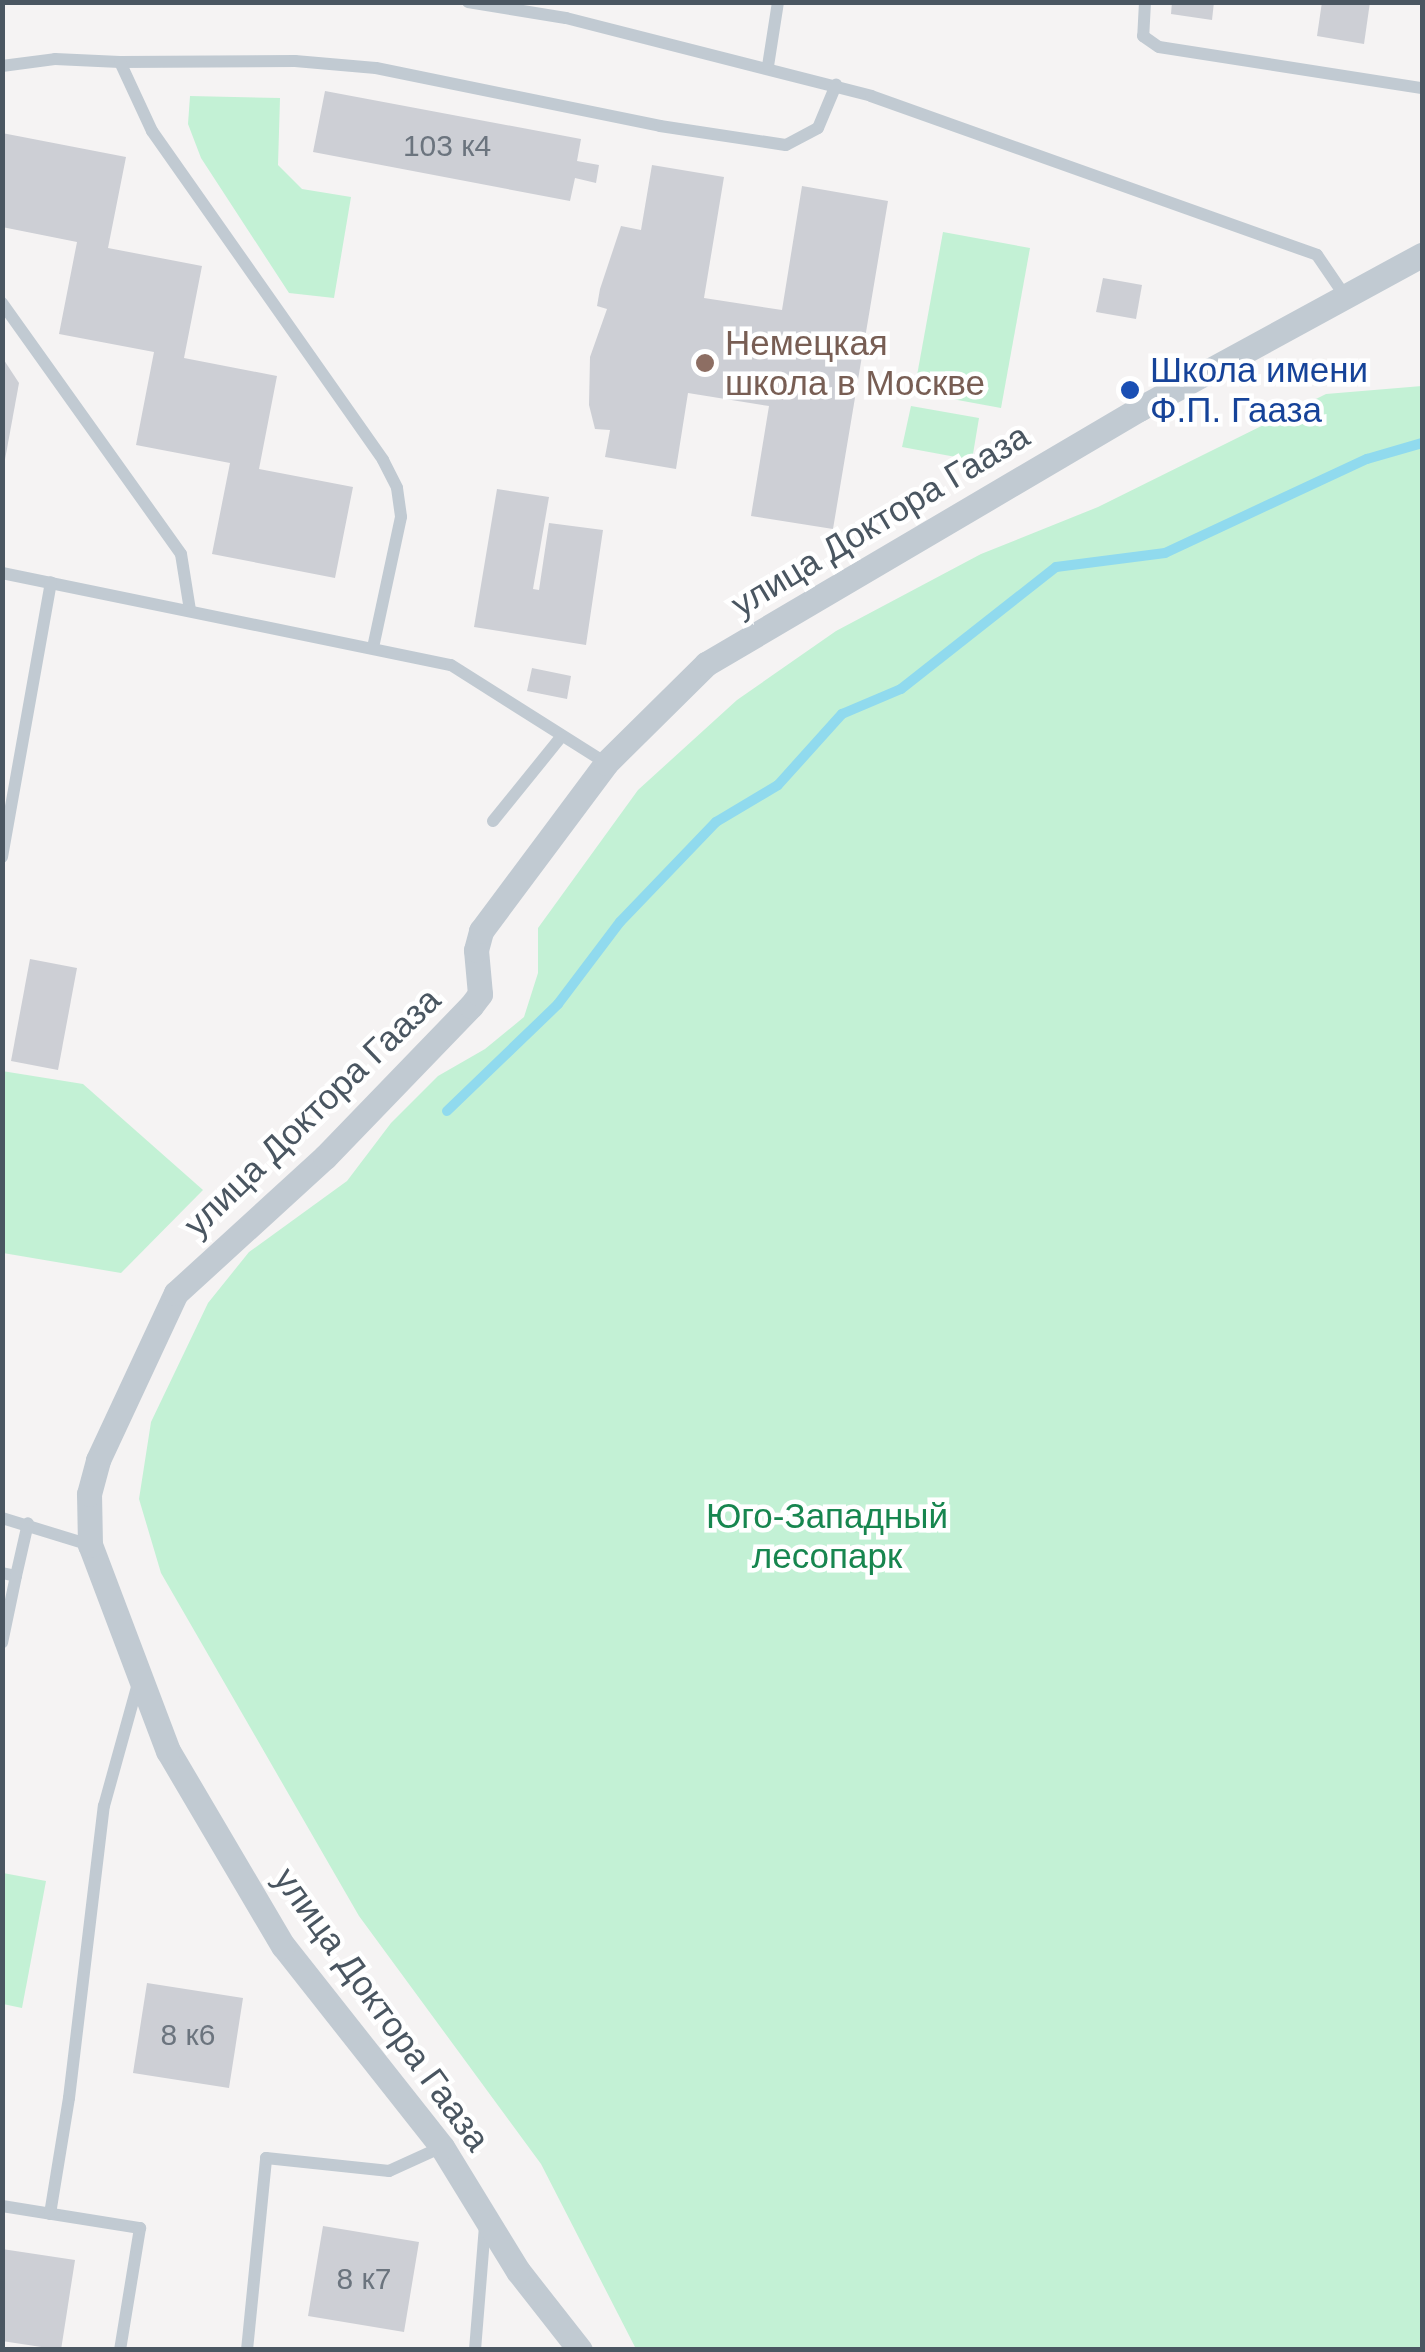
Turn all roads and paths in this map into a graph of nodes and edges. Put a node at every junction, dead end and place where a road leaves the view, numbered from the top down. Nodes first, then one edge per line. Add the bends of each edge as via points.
1 (468, 2) edge
2 (778, 2) edge
3 (1146, 2) edge
4 (544, 9) edge
5 (120, 62) junction
6 (2, 66) edge
7 (768, 66) junction
8 (836, 85) junction
9 (1422, 88) edge
10 (1422, 254) edge
11 (1346, 296) junction
12 (2, 303) edge
13 (2, 573) edge
14 (51, 582) junction
15 (190, 610) junction
16 (373, 648) junction
17 (561, 737) junction
18 (606, 764) junction
19 (493, 820) dead end
20 (2, 856) edge
21 (2, 1518) edge
22 (28, 1523) junction
23 (90, 1546) junction
24 (9, 1575) edge
25 (2, 1643) edge
26 (139, 1678) junction
27 (442, 2148) junction
28 (2, 2206) edge
29 (50, 2214) junction
30 (486, 2218) junction
31 (120, 2350) edge
32 (247, 2350) edge
33 (475, 2350) edge
34 (580, 2350) edge

1 - 4 lane
2 - 7 lane
3 - 9 lane via 1141,29 1149,44
4 - 7 lane
5 - 6 lane via 56,59
5 - 8 lane via 295,61 376,68 660,126 786,144 818,128
5 - 16 lane via 152,131 397,488 400,517
7 - 8 lane
8 - 11 lane via 1317,255
10 - 11 street, улица Доктора Гааза
11 - 18 street, улица Доктора Гааза via 722,654
12 - 15 lane via 181,554
13 - 14 lane
14 - 15 lane
14 - 20 lane
15 - 16 lane
16 - 17 lane via 451,666
17 - 18 lane
17 - 19 lane
18 - 23 street, улица Доктора Гааза via 481,931 480,994 472,1006 324,1157 176,1294 98,1460 89,1494
21 - 22 lane
22 - 23 lane
22 - 24 lane
23 - 26 street, улица Доктора Гааза
24 - 25 lane
26 - 27 street, улица Доктора Гааза via 168,1751 283,1946
26 - 29 lane via 104,1806
27 - 30 street, улица Доктора Гааза
27 - 32 lane via 388,2171 266,2158
28 - 29 lane
29 - 31 lane via 140,2228
30 - 33 lane
30 - 34 street, улица Доктора Гааза

